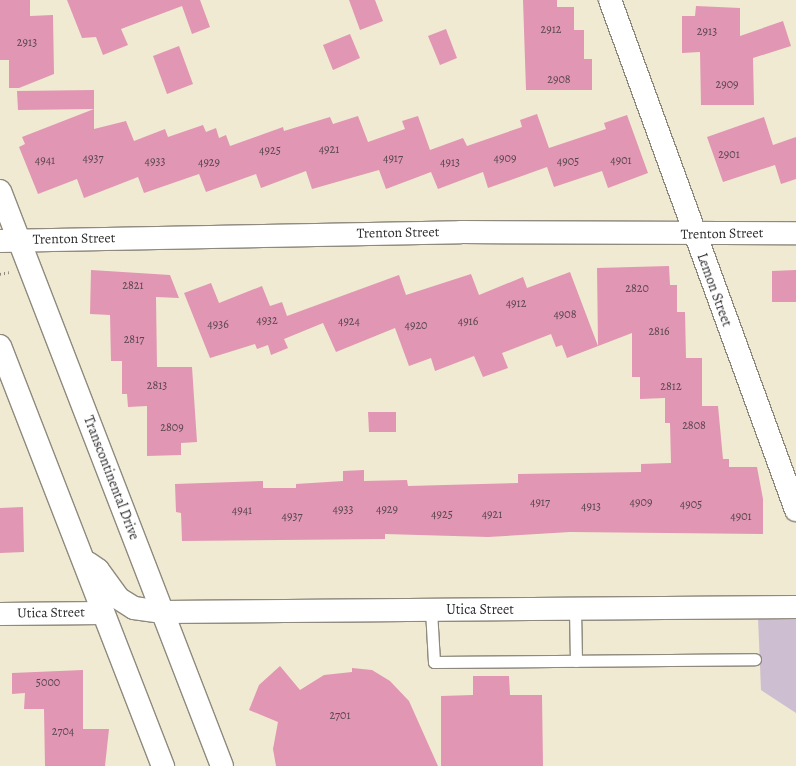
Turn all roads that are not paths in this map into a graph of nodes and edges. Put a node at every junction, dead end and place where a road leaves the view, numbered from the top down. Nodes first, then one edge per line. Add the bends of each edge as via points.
1 (610, 0) edge
2 (0, 191) edge
3 (796, 233) edge
4 (693, 234) junction
5 (10, 241) edge
6 (0, 346) edge
7 (796, 510) edge
8 (82, 559) junction
9 (796, 607) edge
10 (575, 609) junction
11 (431, 610) junction
12 (103, 612) junction
13 (163, 612) junction
14 (0, 614) edge
15 (755, 659) dead end
16 (576, 661) junction
17 (163, 766) edge
18 (222, 766) edge

1 - 4 street, Lemon Street
2 - 5 street, Transcontinental Drive
3 - 4 street, Trenton Street
4 - 5 street, Trenton Street via 461,232
4 - 7 street, Lemon Street
5 - 13 street, Transcontinental Drive
6 - 8 street
8 - 12 street
8 - 13 street, Utica Street via 98,570 118,598 134,608
9 - 10 street, Utica Street
10 - 11 street, Utica Street
10 - 16 lane
11 - 13 street, Utica Street
11 - 16 lane via 434,662
12 - 14 street, Utica Street
12 - 17 street
13 - 18 street, Transcontinental Drive
15 - 16 lane

